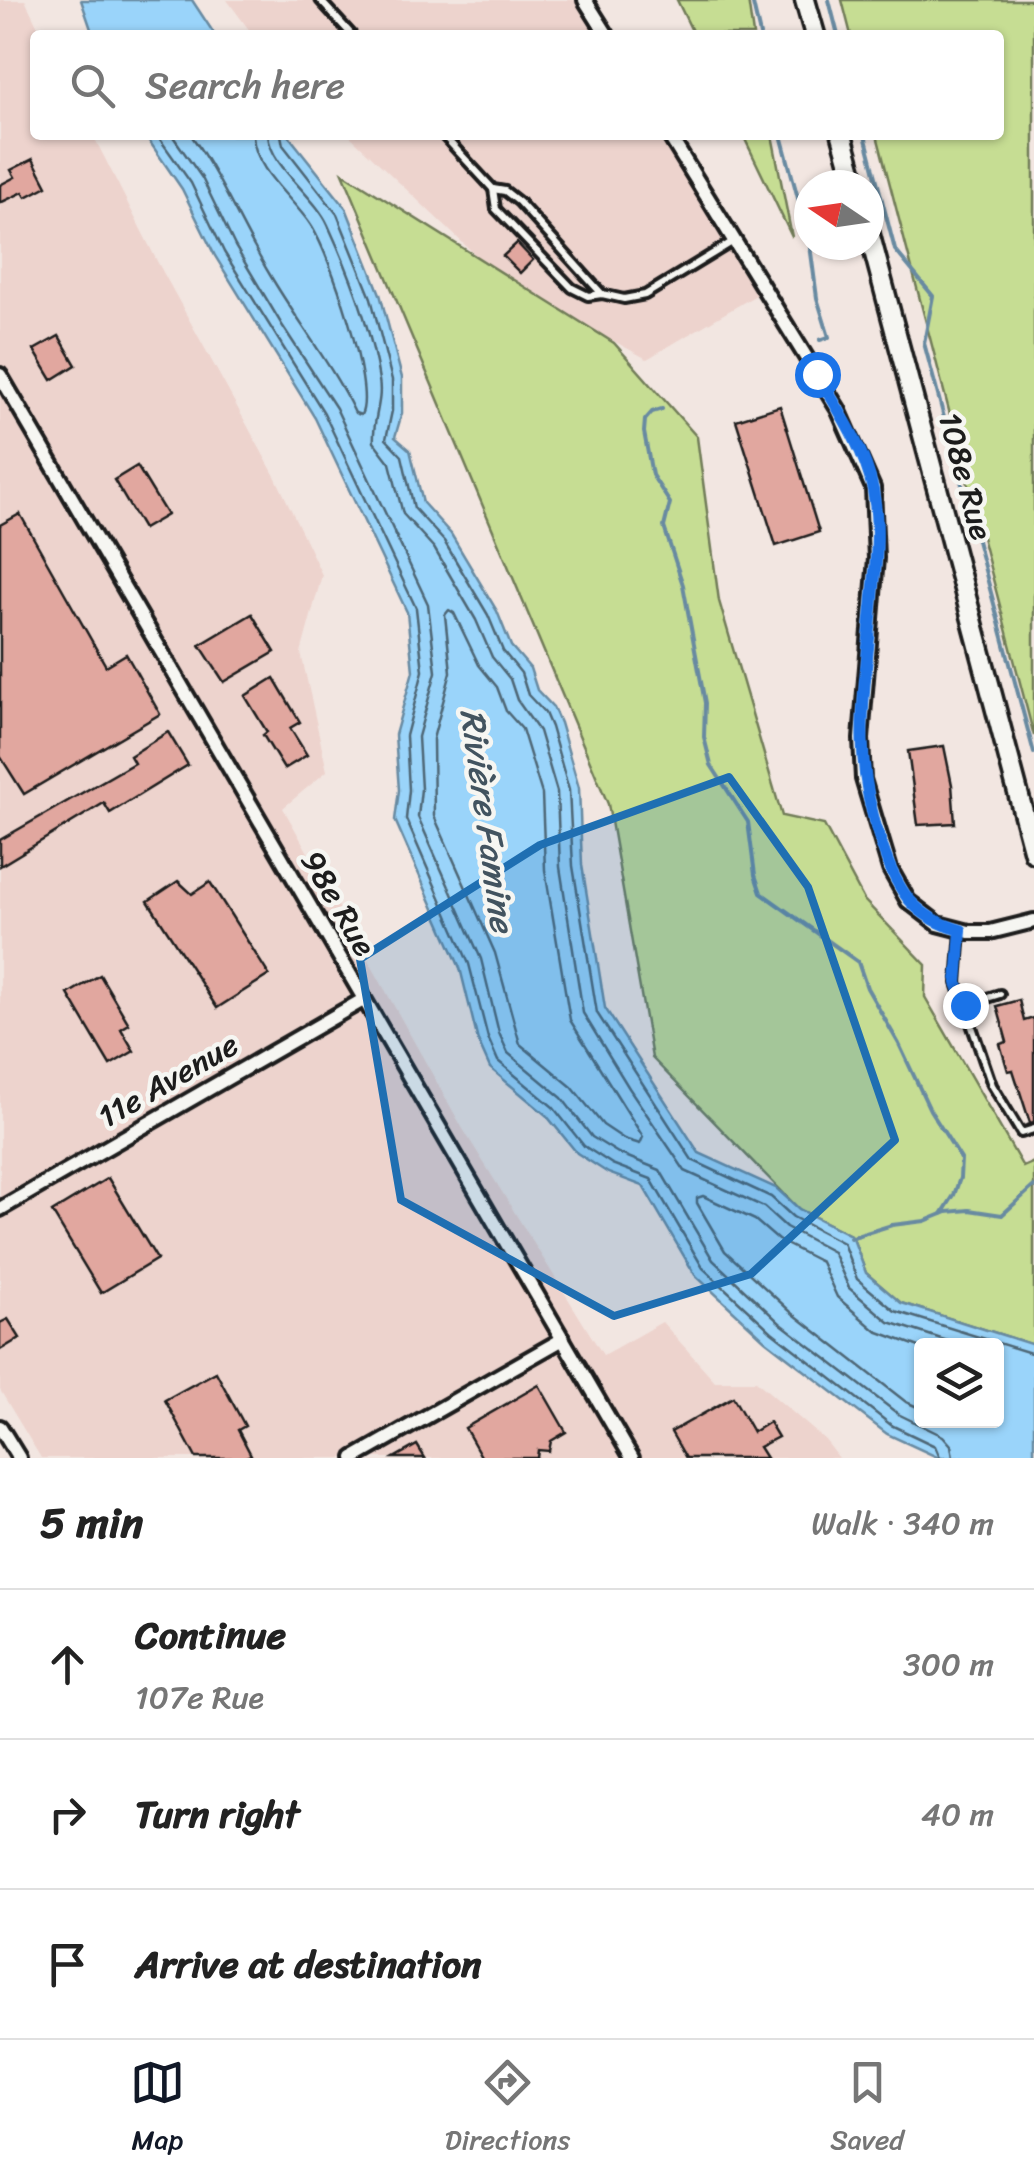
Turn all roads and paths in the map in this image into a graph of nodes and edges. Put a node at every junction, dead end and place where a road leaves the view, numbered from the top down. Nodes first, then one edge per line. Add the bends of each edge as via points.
1 (320, 0) edge
2 (586, 0) edge
3 (805, 0) edge
4 (347, 30) edge
5 (604, 30) edge
6 (814, 30) edge
7 (448, 140) edge
8 (673, 140) edge
9 (843, 140) edge
10 (852, 170) edge
11 (493, 189) junction
12 (734, 241) junction
13 (876, 260) edge
14 (602, 294) junction
15 (0, 375) edge
16 (1034, 853) edge
17 (1034, 921) edge
18 (961, 930) junction
19 (1000, 994) dead end
20 (363, 1000) junction
21 (965, 1005) junction
22 (1034, 1129) edge
23 (0, 1208) edge
24 (563, 1340) junction
25 (0, 1427) edge
26 (19, 1458) edge
27 (354, 1458) edge
28 (632, 1458) edge

1 - 4 lane
2 - 5 street
3 - 6 main road
7 - 11 lane
8 - 12 street
9 - 10 main road
11 - 14 lane via 518,202
11 - 14 lane via 496,208 572,288
12 - 14 lane via 644,295
12 - 18 street via 838,409 873,488 876,558 862,700 863,779 890,869 908,901 938,924
13 - 16 main road, 108e Rue
15 - 20 street, 98e Rue
17 - 18 street via 990,932
18 - 21 lane via 957,983
19 - 21 lane
20 - 23 street, 11e Avenue
20 - 24 street, 98e Rue
21 - 22 lane via 992,1085 1021,1133
24 - 27 street
24 - 28 street, 98e Rue
25 - 26 street

